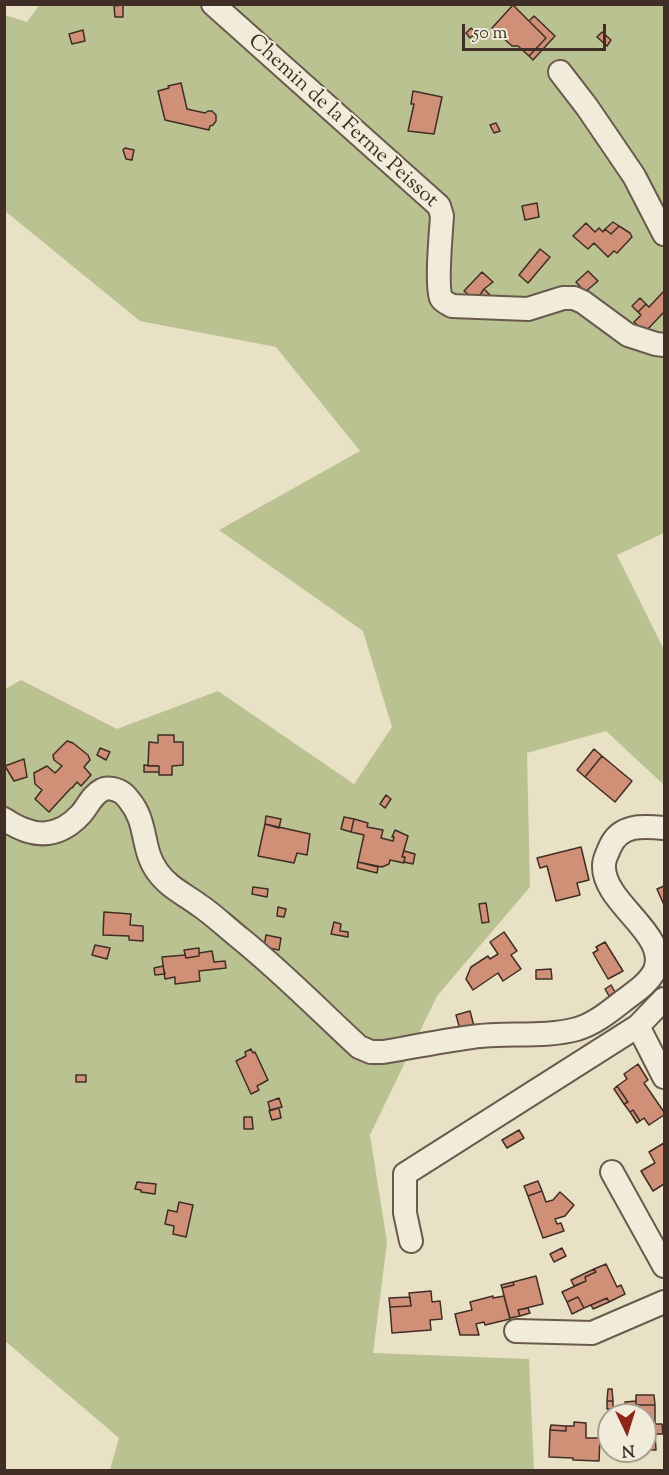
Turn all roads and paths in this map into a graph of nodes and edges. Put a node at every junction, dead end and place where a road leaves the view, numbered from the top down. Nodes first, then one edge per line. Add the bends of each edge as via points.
1 (213, 4) edge
2 (560, 72) dead end
3 (664, 234) edge
4 (664, 345) edge
5 (4, 819) edge
6 (664, 828) edge
7 (660, 980) edge
8 (664, 999) edge
9 (638, 1026) junction
10 (664, 1077) edge
11 (612, 1172) dead end
12 (411, 1241) dead end
13 (664, 1266) edge
14 (664, 1302) edge
15 (516, 1331) dead end

1 - 4 street, Chemin de la Ferme Peissot via 439,206 439,282 445,302 452,306 528,309 574,298 628,335
2 - 3 street via 634,176
5 - 7 street via 28,832 63,830 104,789 122,792 135,807 147,852 162,877 258,952 358,1047 371,1052 474,1036 548,1034 577,1029
6 - 7 street via 623,831 613,840 604,864 614,894 655,943
8 - 9 street
9 - 10 street
9 - 12 street via 405,1174 405,1213
11 - 13 street
14 - 15 street via 592,1333

